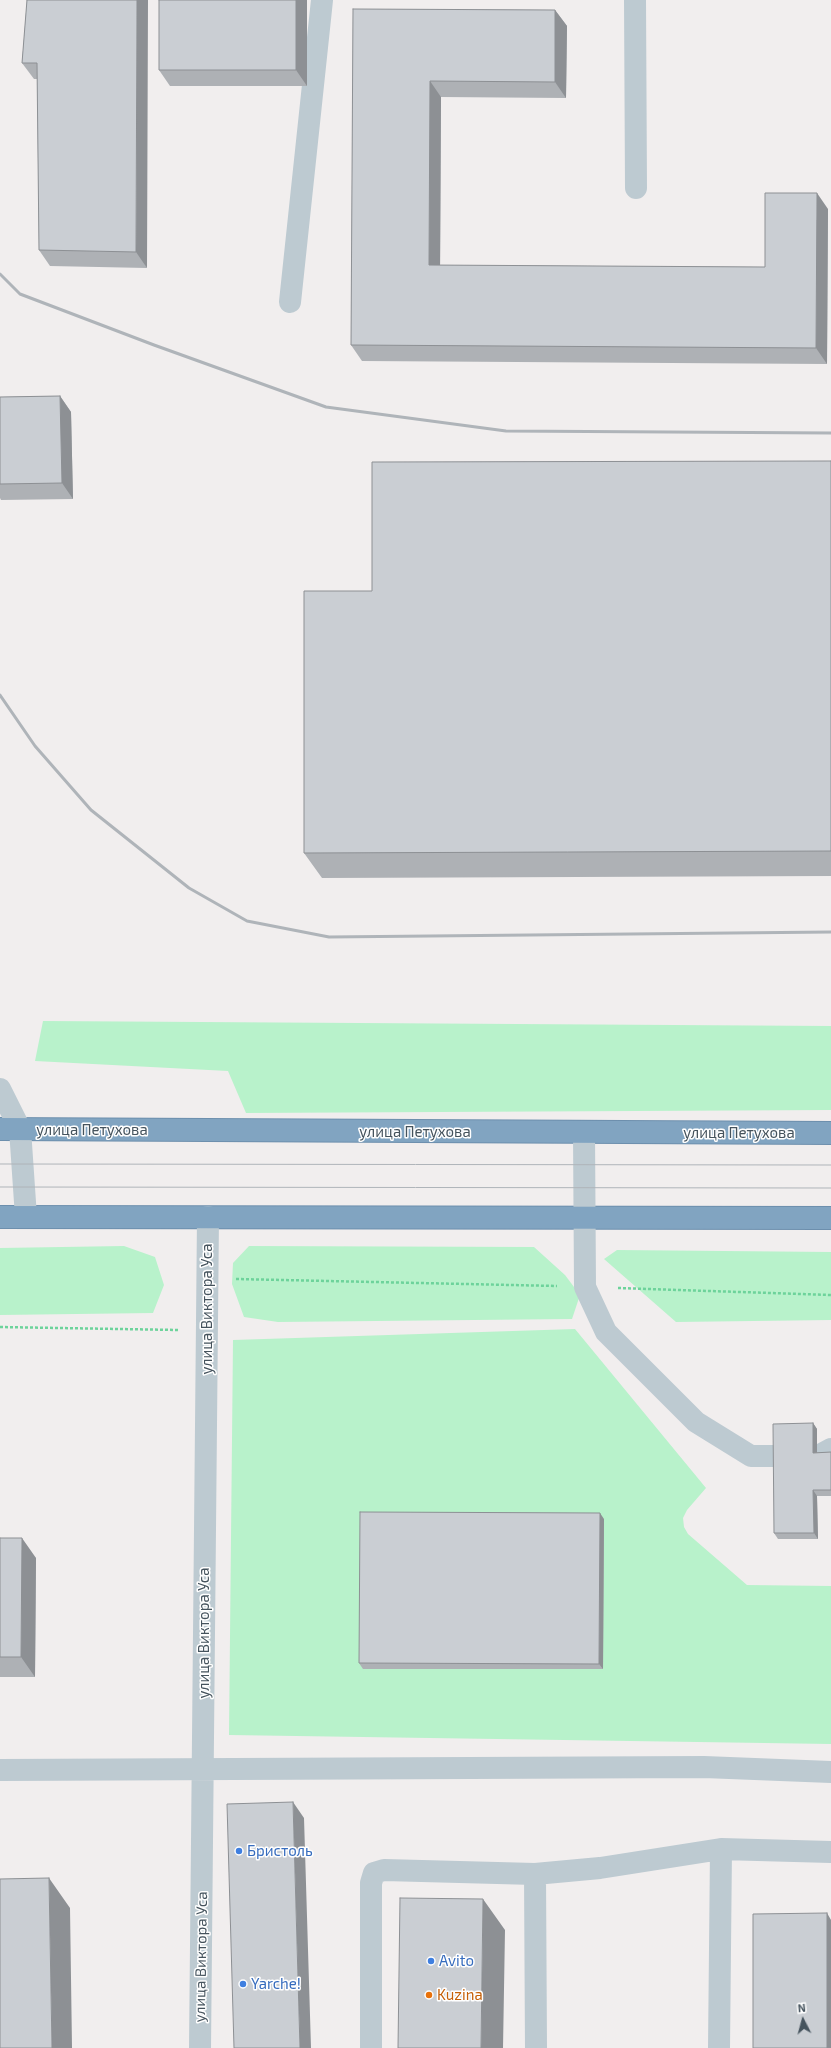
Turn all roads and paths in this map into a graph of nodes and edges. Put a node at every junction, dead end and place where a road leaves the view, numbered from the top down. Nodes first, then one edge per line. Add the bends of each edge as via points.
1 (322, 0) edge
2 (635, 0) edge
3 (636, 188) dead end
4 (290, 302) dead end
5 (0, 1089) edge
6 (10, 1129) edge
7 (584, 1133) junction
8 (831, 1133) edge
9 (0, 1217) edge
10 (26, 1217) junction
11 (208, 1217) junction
12 (584, 1218) junction
13 (831, 1218) edge
14 (207, 1278) junction
15 (585, 1286) junction
16 (831, 1295) edge
17 (0, 1327) edge
18 (207, 1331) junction
19 (831, 1449) edge
20 (204, 1769) junction
21 (0, 1770) edge
22 (831, 1772) edge
23 (721, 1850) junction
24 (831, 1852) edge
25 (535, 1874) junction
26 (200, 2048) edge
27 (371, 2048) edge
28 (536, 2048) edge
29 (719, 2048) edge

1 - 4 street
2 - 3 street
5 - 6 street
6 - 7 highway, улица Петухова
6 - 10 street
7 - 8 highway, улица Петухова
7 - 12 street
9 - 10 highway
10 - 11 highway
11 - 12 highway
11 - 14 street, улица Виктора Уса
12 - 13 highway
12 - 15 street
14 - 15 path
14 - 18 street, улица Виктора Уса
15 - 16 path
15 - 19 street via 606,1332 696,1422 751,1456 818,1456
17 - 18 path
18 - 20 street, улица Виктора Уса
20 - 21 street
20 - 22 street via 704,1767
20 - 26 street, улица Виктора Уса
23 - 24 street
23 - 25 street via 600,1868
23 - 29 street
25 - 27 street via 384,1870 374,1873 371,1883
25 - 28 street

